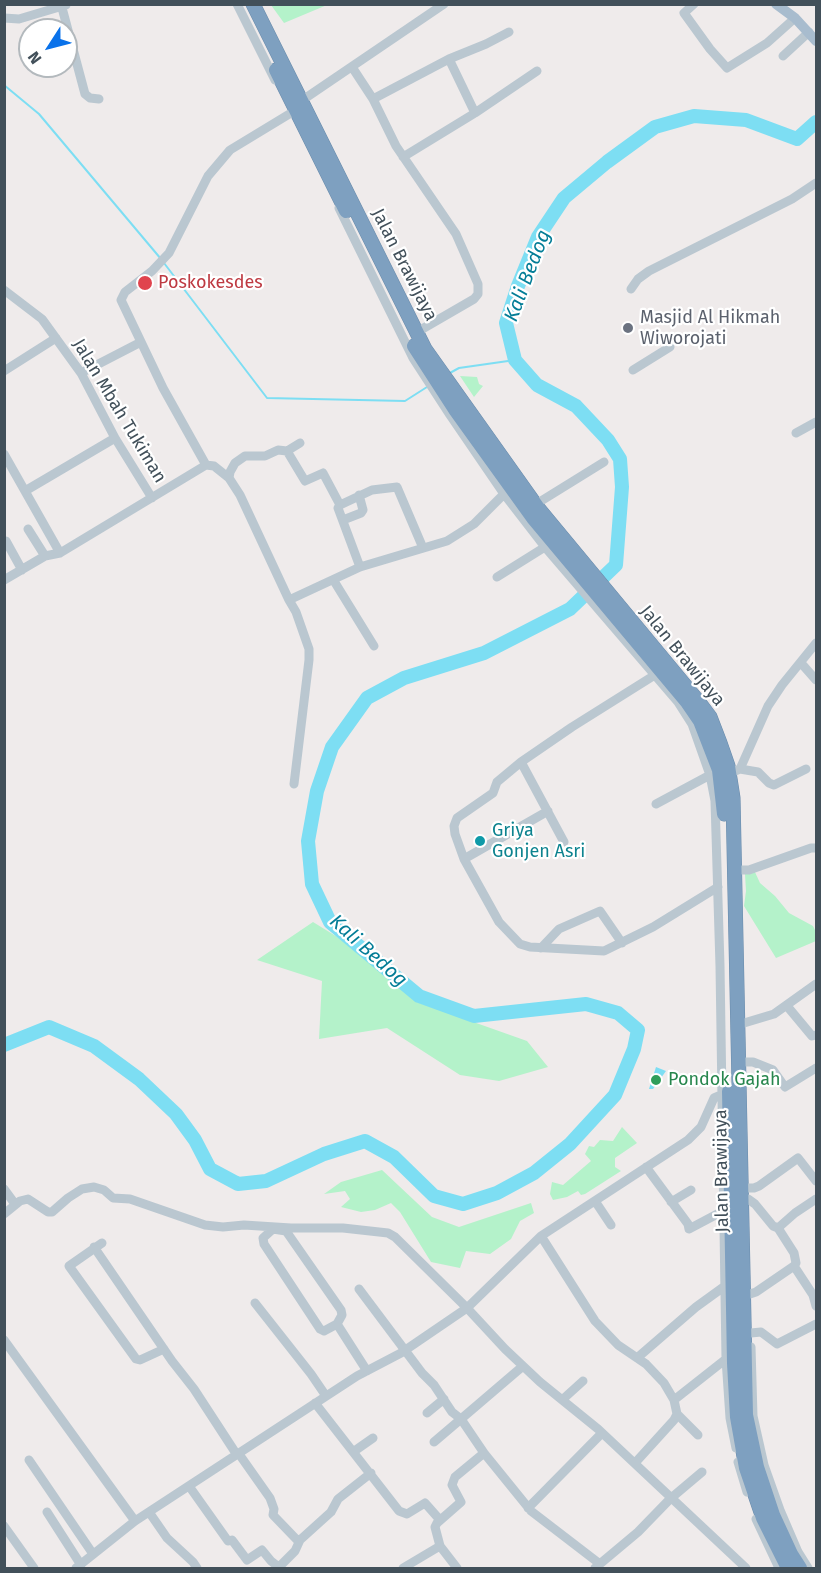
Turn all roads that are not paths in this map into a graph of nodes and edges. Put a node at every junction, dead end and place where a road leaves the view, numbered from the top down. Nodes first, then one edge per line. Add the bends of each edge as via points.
1 (67, 4) edge
2 (237, 4) edge
3 (243, 4) edge
4 (253, 4) edge
5 (261, 4) edge
6 (424, 4) edge
7 (444, 4) edge
8 (694, 4) edge
9 (776, 4) edge
10 (61, 5) edge
11 (429, 14) junction
12 (4, 18) edge
13 (795, 18) junction
14 (509, 32) dead end
15 (813, 36) edge
16 (783, 56) dead end
17 (449, 59) junction
18 (352, 67) junction
19 (537, 71) dead end
20 (307, 97) junction
21 (99, 99) dead end
22 (374, 99) junction
23 (291, 113) junction
24 (475, 113) junction
25 (314, 120) junction
26 (403, 157) junction
27 (816, 183) edge
28 (631, 289) dead end
29 (6, 291) edge
30 (420, 331) junction
31 (56, 338) junction
32 (141, 342) junction
33 (670, 347) dead end
34 (633, 370) dead end
35 (4, 371) edge
36 (81, 373) junction
37 (458, 404) junction
38 (816, 422) edge
39 (796, 433) dead end
40 (115, 438) junction
41 (300, 443) dead end
42 (287, 451) junction
43 (4, 454) edge
44 (604, 462) dead end
45 (206, 465) junction
46 (229, 478) junction
47 (25, 491) junction
48 (504, 494) junction
49 (360, 495) junction
50 (152, 498) junction
51 (541, 501) junction
52 (340, 505) junction
53 (343, 520) junction
54 (28, 529) dead end
55 (6, 541) dead end
56 (545, 547) junction
57 (423, 548) junction
58 (60, 552) junction
59 (45, 556) junction
60 (21, 567) junction
61 (360, 567) junction
62 (6, 575) edge
63 (497, 577) dead end
64 (587, 577) junction
65 (334, 581) junction
66 (289, 600) junction
67 (627, 625) junction
68 (816, 643) edge
69 (374, 646) dead end
70 (801, 663) junction
71 (657, 674) junction
72 (816, 680) edge
73 (521, 762) junction
74 (806, 769) dead end
75 (738, 770) junction
76 (710, 775) junction
77 (294, 784) dead end
78 (656, 804) dead end
79 (548, 811) junction
80 (564, 842) dead end
81 (816, 848) edge
82 (464, 859) junction
83 (741, 870) junction
84 (718, 887) junction
85 (622, 943) junction
86 (541, 948) junction
87 (816, 984) edge
88 (787, 1006) junction
89 (744, 1023) junction
90 (816, 1035) edge
91 (745, 1062) junction
92 (816, 1068) edge
93 (721, 1095) junction
94 (646, 1167) junction
95 (816, 1181) edge
96 (747, 1188) junction
97 (4, 1189) edge
98 (690, 1190) dead end
99 (748, 1199) junction
100 (816, 1199) edge
101 (595, 1201) junction
102 (671, 1202) junction
103 (15, 1204) junction
104 (723, 1211) junction
105 (4, 1214) edge
106 (611, 1225) dead end
107 (778, 1228) junction
108 (541, 1236) junction
109 (794, 1266) junction
110 (725, 1286) junction
111 (359, 1289) dead end
112 (750, 1294) junction
113 (255, 1303) dead end
114 (816, 1306) edge
115 (467, 1308) junction
116 (337, 1324) junction
117 (816, 1324) edge
118 (751, 1333) junction
119 (4, 1340) edge
120 (164, 1349) junction
121 (405, 1351) junction
122 (637, 1358) junction
123 (726, 1359) junction
124 (523, 1366) junction
125 (367, 1371) junction
126 (583, 1381) dead end
127 (326, 1396) junction
128 (444, 1399) junction
129 (562, 1400) junction
130 (674, 1400) junction
131 (315, 1403) junction
132 (427, 1413) dead end
133 (677, 1414) junction
134 (460, 1419) junction
135 (602, 1433) junction
136 (698, 1435) dead end
137 (373, 1438) dead end
138 (434, 1442) dead end
139 (353, 1452) junction
140 (484, 1453) junction
141 (238, 1454) junction
142 (29, 1460) dead end
143 (635, 1463) junction
144 (702, 1472) dead end
145 (370, 1473) junction
146 (189, 1486) junction
147 (670, 1499) junction
148 (528, 1508) junction
149 (47, 1512) dead end
150 (149, 1512) junction
151 (440, 1520) junction
152 (135, 1521) junction
153 (4, 1526) edge
154 (299, 1542) junction
155 (440, 1546) junction
156 (85, 1563) edge
157 (597, 1566) edge
158 (280, 1568) edge
159 (34, 1569) edge
160 (197, 1569) edge
161 (403, 1569) edge
162 (457, 1569) edge
163 (746, 1569) edge
164 (779, 1569) edge
165 (788, 1569) edge
166 (800, 1569) edge
167 (808, 1569) edge

1 - 10 street
2 - 23 street
3 - 37 highway, Jalan Brawijaya via 418,355
4 - 25 highway
5 - 20 highway
6 - 11 street
7 - 11 street
8 - 13 street via 684,13 726,68 768,43
9 - 13 main road
10 - 12 street via 19,19
10 - 21 street via 85,94
11 - 18 street
13 - 15 main road
14 - 17 street
15 - 16 street
17 - 22 street
17 - 24 street
18 - 20 street
18 - 22 street
19 - 24 street
20 - 25 highway
22 - 26 street
23 - 32 street via 230,150 208,176 169,253 125,292 121,300
23 - 37 street via 413,358
24 - 26 street
25 - 30 highway, Jalan Brawijaya
26 - 30 street via 456,234 478,284 474,299
27 - 28 street via 649,271
29 - 31 street, Jalan Mbah Tukiman via 42,319
30 - 37 highway, Jalan Brawijaya via 448,375
31 - 35 street
31 - 36 street, Jalan Mbah Tukiman
32 - 36 street
32 - 45 street
33 - 34 street
36 - 40 street, Jalan Mbah Tukiman
37 - 48 street
37 - 51 highway
37 - 64 highway, Jalan Brawijaya via 533,518
38 - 39 street
40 - 47 street
40 - 50 street, Jalan Mbah Tukiman
41 - 42 street
42 - 46 street via 245,456 235,463
42 - 52 street via 304,480 324,473
43 - 47 street
44 - 51 street
45 - 46 street via 214,466
45 - 50 street
46 - 66 street
47 - 58 street
48 - 56 street
48 - 57 street via 462,532
49 - 52 street
49 - 53 street via 362,513
49 - 57 street via 397,486
50 - 58 street
51 - 64 highway
52 - 53 street
53 - 61 street
54 - 59 street
55 - 60 street
56 - 63 street
56 - 64 street
57 - 61 street
58 - 59 street
59 - 60 street
60 - 62 street
61 - 65 street
64 - 67 highway, Jalan Brawijaya
65 - 66 street
65 - 69 street
66 - 77 street via 309,649
67 - 71 highway, Jalan Brawijaya
67 - 75 street via 712,711
67 - 166 highway, Jalan Brawijaya via 682,680 710,717 731,783 746,1415 773,1515
68 - 70 street
70 - 72 street
70 - 75 street via 768,706
71 - 73 street
71 - 76 street via 693,724
71 - 165 highway, Jalan Brawijaya via 687,702 700,721 719,770 723,799 737,1417 746,1468 763,1518
73 - 79 street
73 - 82 street via 497,782 493,794 457,818 454,834
74 - 75 street via 774,785 758,772
75 - 83 street
76 - 78 street
76 - 84 street via 715,801
79 - 80 street
79 - 82 street
81 - 83 street
82 - 86 street via 499,922 520,944
83 - 89 street
84 - 85 street
84 - 93 street
85 - 86 street via 604,951
85 - 86 street via 600,911 559,929
87 - 88 street
88 - 89 street via 768,1017
88 - 90 street
89 - 91 street
91 - 92 street via 773,1070 787,1087
91 - 96 street
93 - 94 street via 714,1098 695,1134
93 - 104 street
94 - 101 street
94 - 102 street
95 - 96 street via 798,1158 759,1186
96 - 99 street
97 - 103 street
98 - 102 street
99 - 107 street
99 - 112 street
100 - 107 street
101 - 106 street
101 - 108 street
102 - 104 street via 690,1230
103 - 105 street
103 - 115 street via 28,1199 50,1212 82,1189 94,1187 112,1198 130,1199 205,1225 344,1228 388,1233
104 - 110 street
107 - 109 street via 794,1253
108 - 115 street
108 - 122 street via 595,1321
109 - 112 street
109 - 114 street
110 - 122 street
110 - 123 street
111 - 121 street
112 - 118 street
113 - 127 street
115 - 121 street
115 - 124 street
116 - 116 street via 324,1331 320,1329 264,1244 268,1232 286,1232 341,1310
116 - 125 street
117 - 118 street via 777,1344 761,1332
118 - 167 street via 753,1416 764,1465
119 - 152 street
120 - 120 street via 136,1359 69,1266 98,1245
120 - 141 street
121 - 125 street
121 - 128 street
122 - 130 street via 664,1383
123 - 130 street
123 - 164 street via 730,1418 740,1472
124 - 129 street
124 - 134 street
125 - 127 street
126 - 129 street
127 - 131 street
128 - 132 street
128 - 134 street
129 - 135 street
130 - 133 street
131 - 139 street
131 - 141 street
133 - 136 street
133 - 143 street
134 - 138 street
134 - 140 street
135 - 143 street
135 - 148 street
137 - 139 street
139 - 145 street
140 - 148 street
140 - 151 street via 454,1477 452,1485 461,1503
141 - 146 street
141 - 154 street via 270,1498 273,1515
142 - 156 street
143 - 147 street
144 - 147 street
145 - 151 street via 399,1511 407,1514 425,1503
145 - 154 street via 338,1499 331,1512
146 - 150 street
146 - 158 street via 228,1541 232,1540 247,1560 262,1550
147 - 157 street
147 - 163 street
148 - 157 street
149 - 156 street
150 - 152 street
150 - 160 street
151 - 155 street via 435,1531
152 - 156 street
153 - 159 street
154 - 158 street
155 - 161 street
155 - 162 street

